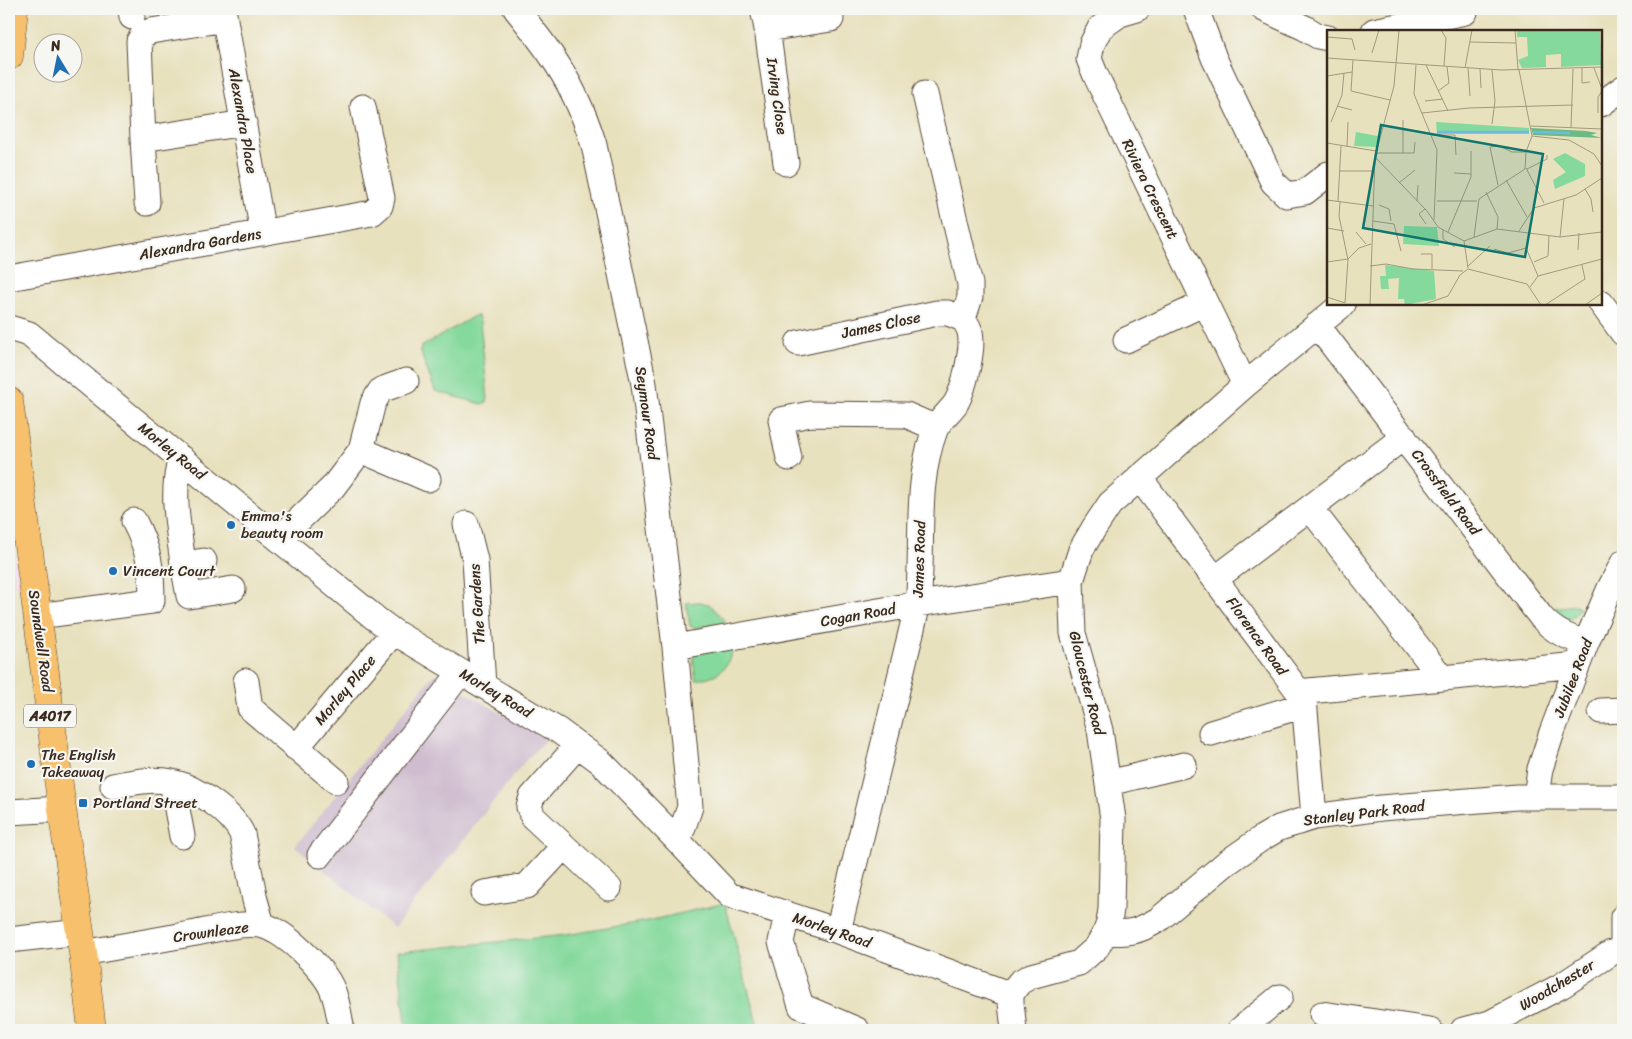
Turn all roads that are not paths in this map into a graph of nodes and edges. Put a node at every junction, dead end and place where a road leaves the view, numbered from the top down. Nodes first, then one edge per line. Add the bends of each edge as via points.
1 (14, 9) edge
2 (516, 9) edge
3 (1137, 9) edge
4 (1196, 9) edge
5 (1264, 9) edge
6 (224, 14) edge
7 (1466, 17) edge
8 (765, 19) edge
9 (830, 19) dead end
10 (1381, 30) edge
11 (1327, 38) edge
12 (9, 56) edge
13 (1623, 88) edge
14 (926, 94) dead end
15 (1602, 103) edge
16 (363, 107) dead end
17 (244, 123) junction
18 (142, 139) junction
19 (786, 163) dead end
20 (1327, 175) edge
21 (147, 203) dead end
22 (263, 233) junction
23 (9, 278) edge
24 (1205, 303) junction
25 (1602, 304) edge
26 (1342, 305) edge
27 (963, 319) junction
28 (1317, 325) junction
29 (9, 328) edge
30 (1623, 333) edge
31 (1126, 340) dead end
32 (798, 343) dead end
33 (406, 381) dead end
34 (1245, 385) junction
35 (9, 401) edge
36 (936, 428) junction
37 (1404, 437) junction
38 (361, 450) junction
39 (181, 458) junction
40 (789, 458) dead end
41 (12, 459) edge
42 (1140, 477) junction
43 (428, 479) dead end
44 (1310, 508) junction
45 (134, 521) dead end
46 (466, 524) dead end
47 (279, 538) junction
48 (1623, 563) edge
49 (1214, 578) junction
50 (1071, 581) junction
51 (232, 589) dead end
52 (918, 604) junction
53 (38, 616) junction
54 (394, 632) junction
55 (675, 647) junction
56 (1582, 654) junction
57 (461, 672) junction
58 (1442, 678) junction
59 (246, 681) dead end
60 (483, 685) junction
61 (1301, 698) junction
62 (1211, 733) dead end
63 (578, 745) junction
64 (296, 748) junction
65 (1184, 765) dead end
66 (336, 781) dead end
67 (172, 782) junction
68 (1108, 783) junction
69 (113, 786) dead end
70 (1536, 797) junction
71 (1623, 797) edge
72 (62, 809) junction
73 (9, 812) edge
74 (1314, 817) junction
75 (182, 836) dead end
76 (678, 841) junction
77 (564, 846) junction
78 (320, 855) dead end
79 (609, 888) dead end
80 (484, 893) dead end
81 (787, 915) junction
82 (1623, 917) edge
83 (262, 925) junction
84 (838, 931) junction
85 (1106, 931) junction
86 (9, 940) edge
87 (82, 943) junction
88 (1623, 949) edge
89 (1012, 995) junction
90 (1280, 997) dead end
91 (1322, 1014) dead end
92 (92, 1030) edge
93 (342, 1030) edge
94 (857, 1030) edge
95 (1014, 1030) edge
96 (1240, 1030) edge
97 (1430, 1030) edge
98 (1463, 1030) edge

1 - 12 main road
2 - 55 street, Seymour Road via 565,77 594,145 644,384
3 - 24 street, Riviera Crescent via 1120,14 1100,28 1089,59
4 - 20 street via 1214,58 1273,182 1287,196 1305,192
5 - 11 street
6 - 17 street, Alexandra Place
6 - 18 street via 150,31 139,41
7 - 10 street
8 - 9 street, Irving Close
8 - 19 street, Irving Close
13 - 15 street
14 - 27 street via 970,284 970,297
16 - 22 street, Alexandra Gardens via 382,198 380,206 372,213
17 - 18 street
17 - 22 street, Alexandra Place
18 - 21 street
22 - 23 street, Alexandra Gardens
24 - 31 street
24 - 34 street, Riviera Crescent
25 - 30 street
26 - 28 street, Gloucester Road
27 - 32 street, James Close via 937,313
27 - 36 street, James Road via 970,330 970,356 956,402
28 - 34 street, Gloucester Road
28 - 37 street, Crossfield Road
29 - 39 street, Morley Road via 29,334
33 - 38 street via 381,390 373,403
34 - 42 street, Gloucester Road
35 - 41 main road, Soundwell Road / A4017
36 - 40 street via 906,415 810,414 781,420
36 - 52 street, James Road via 925,464 921,493
37 - 44 street
37 - 56 street, Crossfield Road via 1550,627 1570,638
38 - 43 street
38 - 47 street via 334,487
39 - 47 street, Morley Road
39 - 51 street via 175,498 194,563 189,596
41 - 53 main road, Soundwell Road / A4017
42 - 49 street, Florence Road
42 - 50 street, Gloucester Road via 1110,504 1094,528 1081,550
44 - 49 street
44 - 58 street
45 - 53 street via 150,560 152,602
46 - 60 street, The Gardens via 475,560
47 - 54 street, Morley Road
48 - 56 street, Jubilee Road
49 - 61 street, Florence Road
50 - 52 street, Cogan Road
50 - 68 street, Gloucester Road via 1073,634 1100,730
52 - 55 street, Cogan Road
52 - 84 street, James Road
53 - 72 main road, Soundwell Road / A4017
54 - 57 street, Morley Road
54 - 64 street, Morley Place
55 - 76 street, Seymour Road via 690,807
56 - 58 street
56 - 70 street, Jubilee Road via 1545,751
57 - 60 street, Morley Road
57 - 78 street
58 - 61 street
59 - 64 street via 250,708
60 - 63 street, Morley Road
61 - 62 street
61 - 74 street
63 - 76 street, Morley Road via 601,762
63 - 77 street via 532,798 529,807 533,817
64 - 66 street
65 - 68 street
67 - 69 street via 146,781
67 - 75 street
67 - 83 street via 189,788 222,809 239,827
68 - 85 street, Gloucester Road via 1113,819 1111,909
70 - 71 street, Stanley Park Road
70 - 74 street, Stanley Park Road via 1381,808
72 - 73 street
72 - 87 main road, Soundwell Road / A4017
74 - 85 street, Stanley Park Road via 1279,828 1262,838 1146,927 1125,934
76 - 81 street, Morley Road via 729,895
77 - 79 street
77 - 80 street via 527,886
81 - 84 street, Morley Road
81 - 94 street via 781,942 801,1006
82 - 88 street
83 - 87 street, Crownleaze
83 - 93 street, Crownleaze via 292,942 326,978 336,1001
84 - 89 street, Morley Road
85 - 89 street, Gloucester Road via 1097,947 1079,963 1031,976 1020,982
86 - 87 street, Crownleaze
87 - 92 main road, Soundwell Road / A4017
88 - 98 street, Woodchester via 1610,953 1561,986 1490,1023
89 - 95 street
90 - 96 street
91 - 97 street

